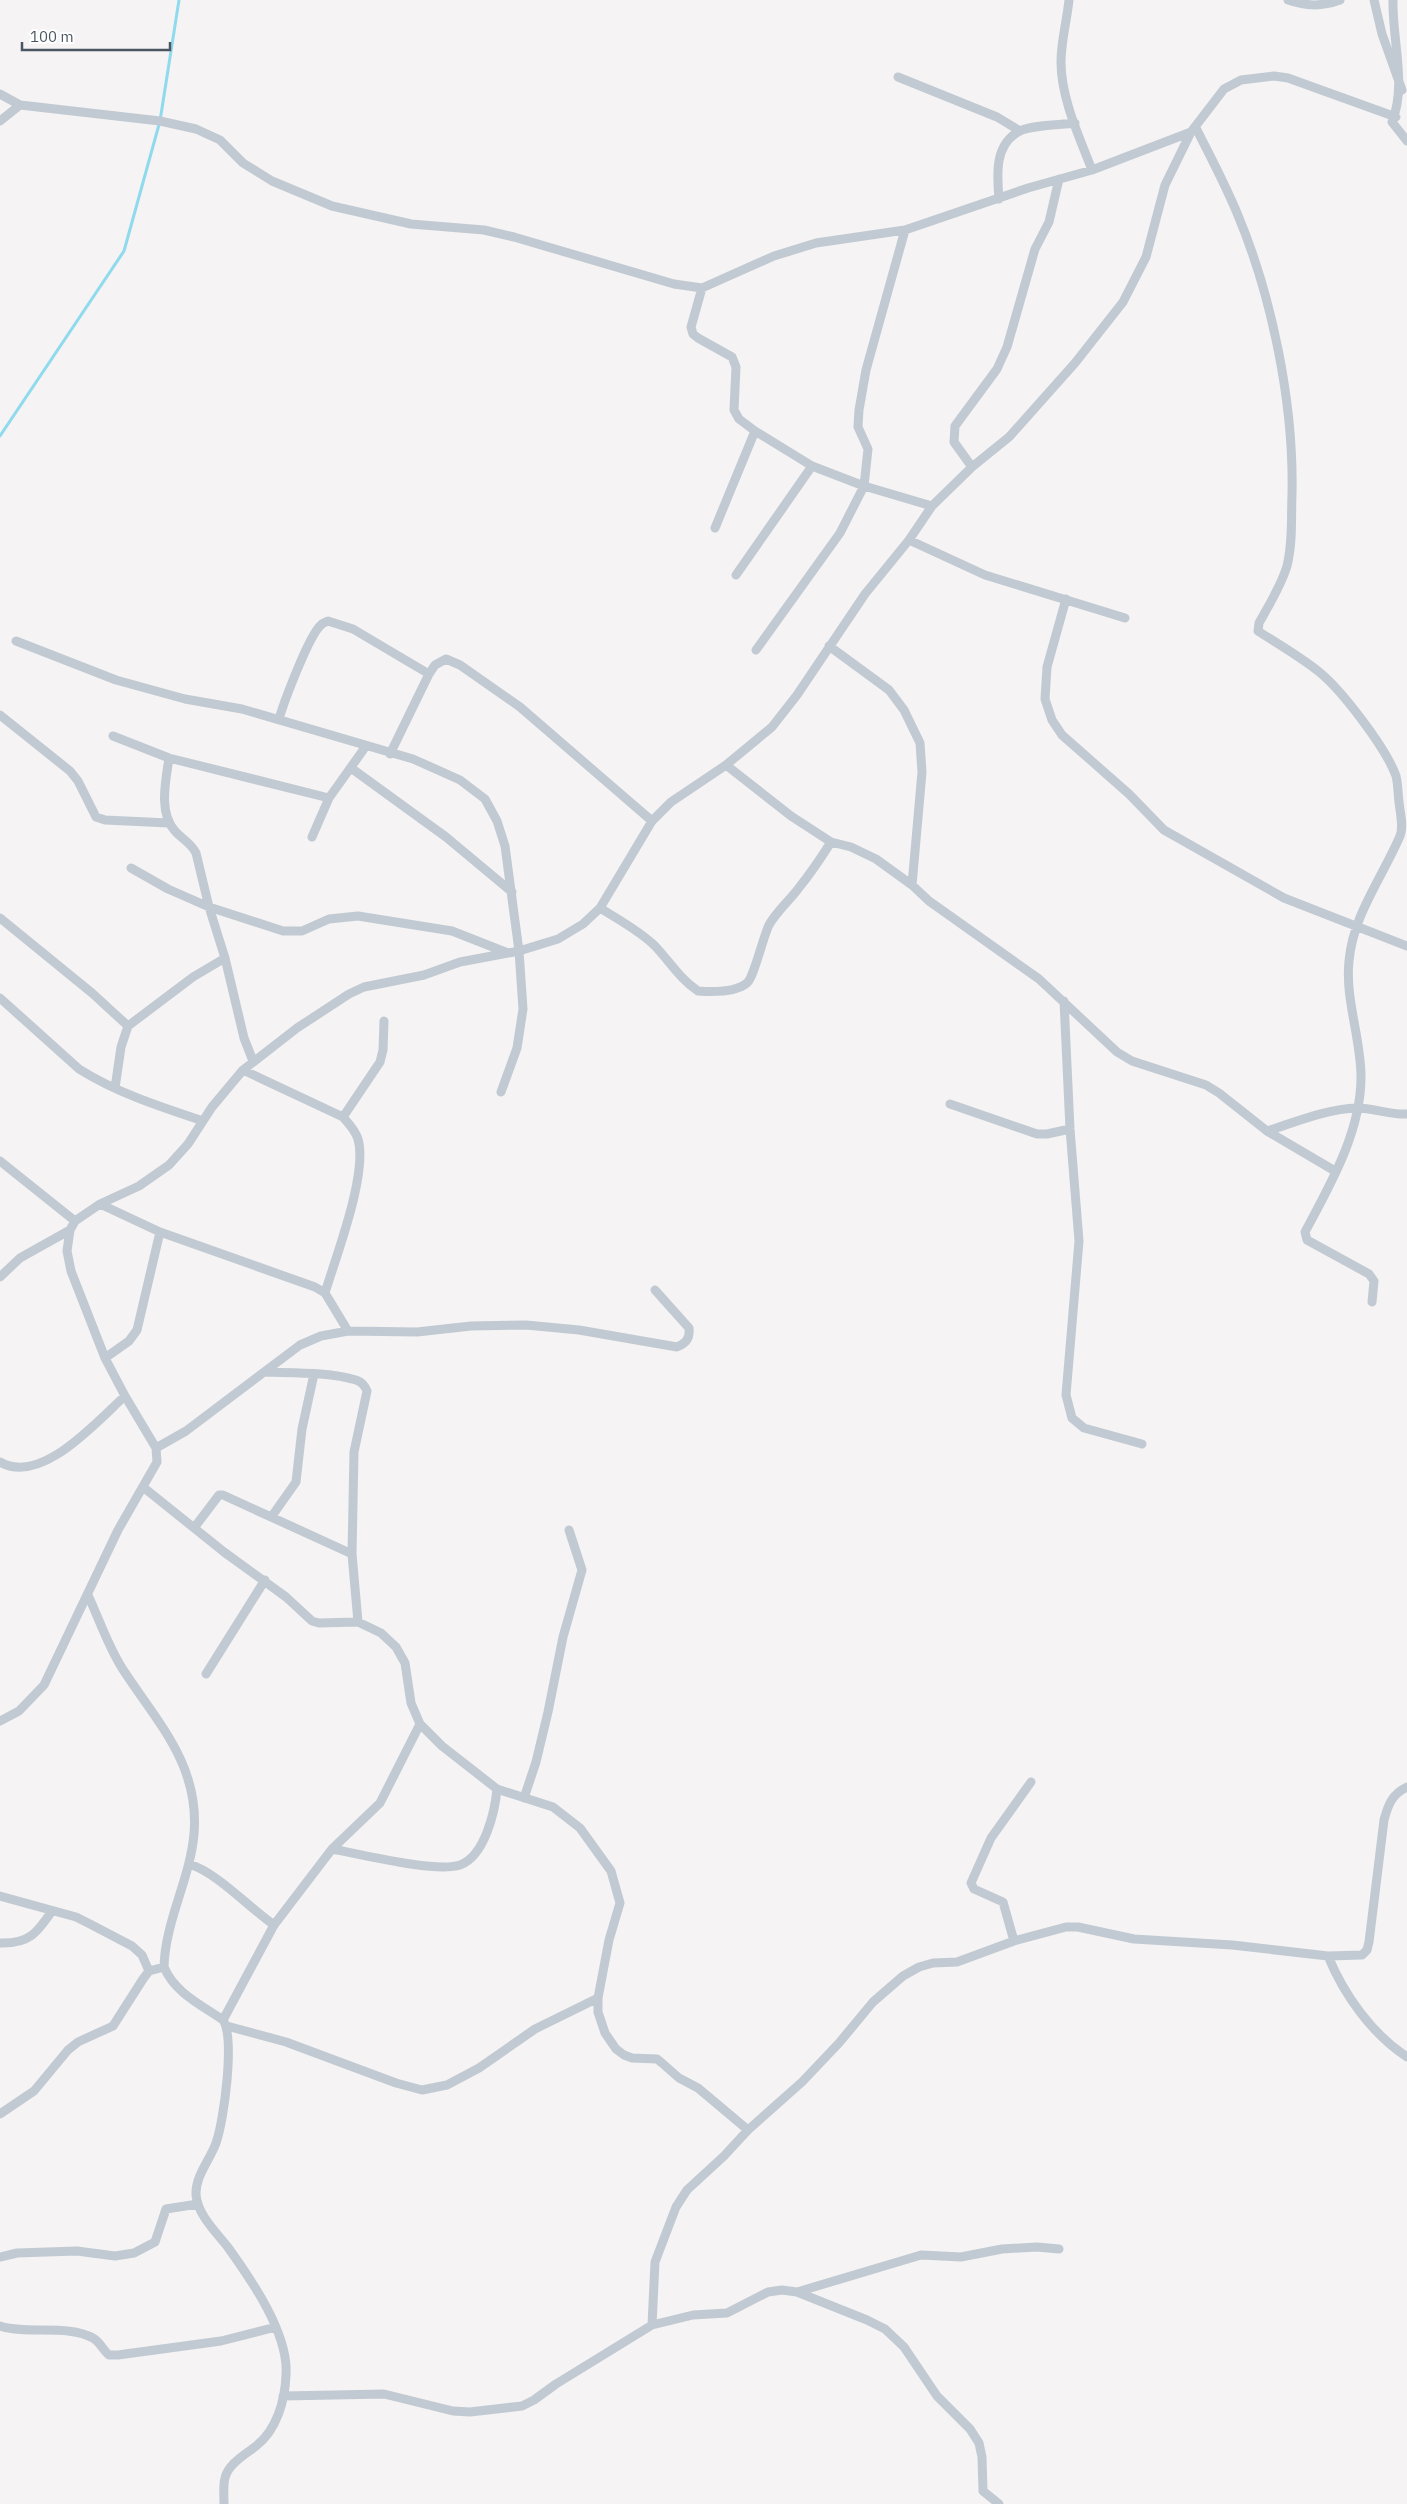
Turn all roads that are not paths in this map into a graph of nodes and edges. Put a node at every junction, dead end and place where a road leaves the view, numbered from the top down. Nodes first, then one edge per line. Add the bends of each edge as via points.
1 (1069, 0) edge
2 (1288, 0) edge
3 (1340, 0) edge
4 (1374, 0) edge
5 (1393, 0) edge
6 (898, 77) dead end
7 (1403, 93) junction
8 (0, 94) edge
9 (20, 105) junction
10 (1396, 116) junction
11 (0, 121) edge
12 (1074, 123) junction
13 (1194, 130) junction
14 (1020, 131) junction
15 (1407, 141) edge
16 (1092, 170) junction
17 (1059, 179) junction
18 (998, 198) junction
19 (904, 230) junction
20 (702, 288) junction
21 (755, 431) junction
22 (812, 466) junction
23 (972, 467) junction
24 (864, 486) junction
25 (932, 506) junction
26 (715, 528) dead end
27 (909, 540) junction
28 (736, 575) dead end
29 (1066, 599) junction
30 (1125, 618) dead end
31 (16, 641) dead end
32 (829, 646) junction
33 (756, 650) dead end
34 (428, 674) junction
35 (0, 715) edge
36 (279, 719) junction
37 (113, 736) dead end
38 (366, 746) junction
39 (390, 754) junction
40 (169, 758) junction
41 (726, 765) junction
42 (351, 768) junction
43 (329, 798) junction
44 (652, 821) junction
45 (169, 823) junction
46 (312, 837) dead end
47 (831, 842) junction
48 (130, 868) dead end
49 (912, 884) junction
50 (512, 892) junction
51 (209, 908) junction
52 (600, 908) junction
53 (0, 918) edge
54 (1356, 928) junction
55 (1407, 946) edge
56 (519, 951) junction
57 (509, 953) junction
58 (225, 958) junction
59 (0, 998) edge
60 (1064, 1001) junction
61 (384, 1021) dead end
62 (128, 1026) junction
63 (253, 1061) junction
64 (243, 1070) junction
65 (115, 1088) junction
66 (501, 1092) dead end
67 (950, 1104) dead end
68 (1359, 1108) junction
69 (1407, 1114) edge
70 (343, 1117) junction
71 (203, 1121) junction
72 (1070, 1129) junction
73 (1266, 1131) junction
74 (0, 1161) edge
75 (1335, 1171) junction
76 (100, 1204) junction
77 (75, 1221) junction
78 (70, 1230) junction
79 (160, 1232) junction
80 (0, 1277) edge
81 (655, 1290) dead end
82 (325, 1292) junction
83 (1372, 1302) dead end
84 (348, 1331) junction
85 (105, 1358) junction
86 (265, 1372) junction
87 (314, 1374) junction
88 (125, 1396) junction
89 (1142, 1444) dead end
90 (156, 1448) junction
91 (2, 1466) edge
92 (144, 1487) junction
93 (272, 1516) junction
94 (194, 1528) junction
95 (569, 1530) dead end
96 (352, 1554) junction
97 (265, 1580) junction
98 (88, 1596) junction
99 (358, 1622) junction
100 (206, 1674) dead end
101 (0, 1721) edge
102 (420, 1724) junction
103 (1031, 1782) dead end
104 (1407, 1787) edge
105 (497, 1789) junction
106 (524, 1798) junction
107 (332, 1849) junction
108 (189, 1864) junction
109 (0, 1896) edge
110 (52, 1911) junction
111 (274, 1925) junction
112 (1014, 1941) junction
113 (0, 1943) edge
114 (1328, 1956) junction
115 (164, 1966) junction
116 (150, 1971) junction
117 (598, 1998) junction
118 (225, 2023) junction
119 (1407, 2057) edge
120 (0, 2114) edge
121 (748, 2130) junction
122 (198, 2204) junction
123 (1059, 2249) dead end
124 (1, 2255) edge
125 (797, 2292) junction
126 (652, 2325) junction
127 (0, 2326) edge
128 (276, 2327) junction
129 (283, 2396) junction
130 (224, 2504) edge
131 (999, 2504) edge

1 - 12 street via 1061,62
2 - 3 street via 1308,6
4 - 7 street
5 - 7 street via 1392,13 1405,81
6 - 14 street via 997,117
7 - 10 street
8 - 9 street
9 - 11 street
9 - 20 street via 160,121 196,129 220,140 243,163 272,181 332,206 411,224 492,232 674,284
10 - 13 street via 1274,76 1241,80 1224,89
10 - 15 street via 1392,122
12 - 14 street
12 - 16 street
13 - 16 street
13 - 23 street via 1165,185 1146,257 1123,302 1075,363 1009,437
13 - 54 street via 1237,213 1262,279 1283,380 1293,466 1292,545 1286,568 1258,631 1319,672 1372,735 1396,777 1400,835 1380,871
14 - 18 street via 998,159
16 - 17 street
17 - 18 street
17 - 23 street via 1048,222 1034,249 1007,348 997,369 955,426 954,442
18 - 19 street
19 - 20 street via 816,243 774,256
19 - 24 street via 866,370 859,410 858,427 868,449
20 - 21 street via 691,327 693,334 732,357 736,367 734,410 739,419
21 - 22 street
21 - 26 street
22 - 24 street
22 - 28 street
23 - 25 street
24 - 25 street
24 - 33 street via 840,533
25 - 27 street
27 - 29 street via 985,576
27 - 32 street via 865,594
29 - 30 street
29 - 54 street via 1047,668 1045,699 1052,720 1062,735 1130,794 1164,830 1284,898
31 - 36 street via 116,680
32 - 41 street via 772,727
32 - 49 street via 889,690 904,710 920,743 922,772
34 - 36 street via 353,629 328,621 321,624 314,636 292,681
34 - 39 street
34 - 44 street via 442,660 460,665 520,707
35 - 45 street via 70,771 96,817
36 - 38 street
37 - 40 street
38 - 39 street
38 - 42 street
39 - 50 street via 413,759 460,780 485,799 505,846
40 - 43 street
40 - 45 street via 165,798
41 - 44 street via 672,802
41 - 47 street via 791,816
42 - 43 street
42 - 50 street via 446,837
43 - 46 street
44 - 52 street
45 - 51 street via 196,853
47 - 49 street via 876,859
47 - 52 street via 822,858 770,922 748,983 729,990 698,991 680,976 655,946
48 - 51 street
49 - 60 street via 928,901 1039,979
50 - 56 street
51 - 57 street via 292,932 341,916 421,925 464,934
51 - 58 street
52 - 56 street via 571,932
53 - 62 street
54 - 55 street
54 - 68 street via 1347,980 1358,1043
56 - 57 street
56 - 66 street via 522,1025
57 - 63 street via 364,987 297,1028
58 - 62 street via 193,977
58 - 63 street
59 - 65 street via 79,1069
60 - 72 street
60 - 73 street via 1117,1052 1132,1061 1206,1085
61 - 70 street via 380,1062
62 - 65 street via 121,1047
63 - 64 street
64 - 70 street
64 - 71 street
65 - 71 street
67 - 72 street via 1037,1134
68 - 69 street
68 - 73 street via 1322,1113
68 - 75 street
70 - 82 street via 357,1138 360,1151 358,1177
71 - 76 street via 169,1165 139,1186
72 - 89 street via 1079,1254 1066,1395 1072,1418 1084,1428
73 - 75 street
74 - 77 street
75 - 83 street via 1305,1237 1369,1274 1374,1281
76 - 77 street
76 - 79 street
77 - 78 street
78 - 80 street via 20,1258
78 - 85 street via 67,1251 71,1271
79 - 82 street
79 - 85 street via 137,1330
81 - 84 street via 689,1328 690,1336 685,1344 677,1347 579,1330 526,1325 471,1326 418,1332
82 - 84 street
84 - 86 street via 321,1336 300,1345
85 - 88 street
86 - 87 street
86 - 90 street via 186,1431
87 - 93 street via 303,1417 296,1482
87 - 96 street via 357,1380 367,1391 354,1452
88 - 90 street
88 - 91 street via 89,1429 41,1465 15,1469
90 - 92 street via 157,1462
92 - 94 street
92 - 98 street via 118,1530
93 - 94 street via 219,1495
93 - 96 street
94 - 97 street
95 - 106 street via 582,1570 563,1637 540,1746
96 - 99 street
97 - 99 street via 315,1622
97 - 100 street
98 - 101 street via 44,1685 19,1712
98 - 108 street via 120,1665 178,1752 191,1792 194,1816
99 - 102 street via 381,1633 396,1647 405,1663 411,1703
102 - 105 street via 442,1746
102 - 107 street via 380,1803
103 - 112 street via 991,1838 971,1883 974,1889 1004,1902
104 - 114 street via 1389,1802 1384,1820 1367,1950 1362,1955
105 - 106 street
105 - 107 street via 495,1811 488,1830 469,1860 460,1865 422,1865
106 - 117 street via 553,1807 574,1822 611,1871 618,1888 620,1903
107 - 111 street
108 - 111 street via 228,1888
108 - 115 street
109 - 110 street
110 - 113 street via 34,1935 14,1944
110 - 116 street via 76,1917 132,1946
111 - 118 street
112 - 114 street via 1066,1927 1078,1927 1134,1939 1232,1945
112 - 121 street via 956,1962 919,1967 903,1976 873,2002 802,2082
114 - 119 street via 1338,1981 1374,2028
115 - 116 street
115 - 118 street via 169,1980 178,1990
116 - 120 street via 132,1993 114,2026 78,2042 34,2091
117 - 118 street via 535,2029 479,2068 447,2085 422,2090
117 - 121 street via 600,2023 616,2050 632,2058 657,2059
118 - 122 street via 226,2099 216,2142 196,2184
121 - 126 street via 687,2190 676,2207 654,2262
122 - 124 street via 166,2210 154,2242 134,2253 110,2256 77,2251
122 - 128 street via 238,2262
123 - 125 street via 1002,2249 961,2257 921,2255
125 - 126 street via 768,2292 727,2313 693,2315
125 - 131 street via 885,2329 904,2347 937,2396 970,2429 982,2457 983,2491
126 - 129 street via 522,2406 470,2412 452,2411 384,2394
127 - 128 street via 22,2331 80,2334 100,2343 109,2355 221,2341
128 - 129 street via 286,2373
129 - 130 street via 274,2424 265,2438 226,2474

